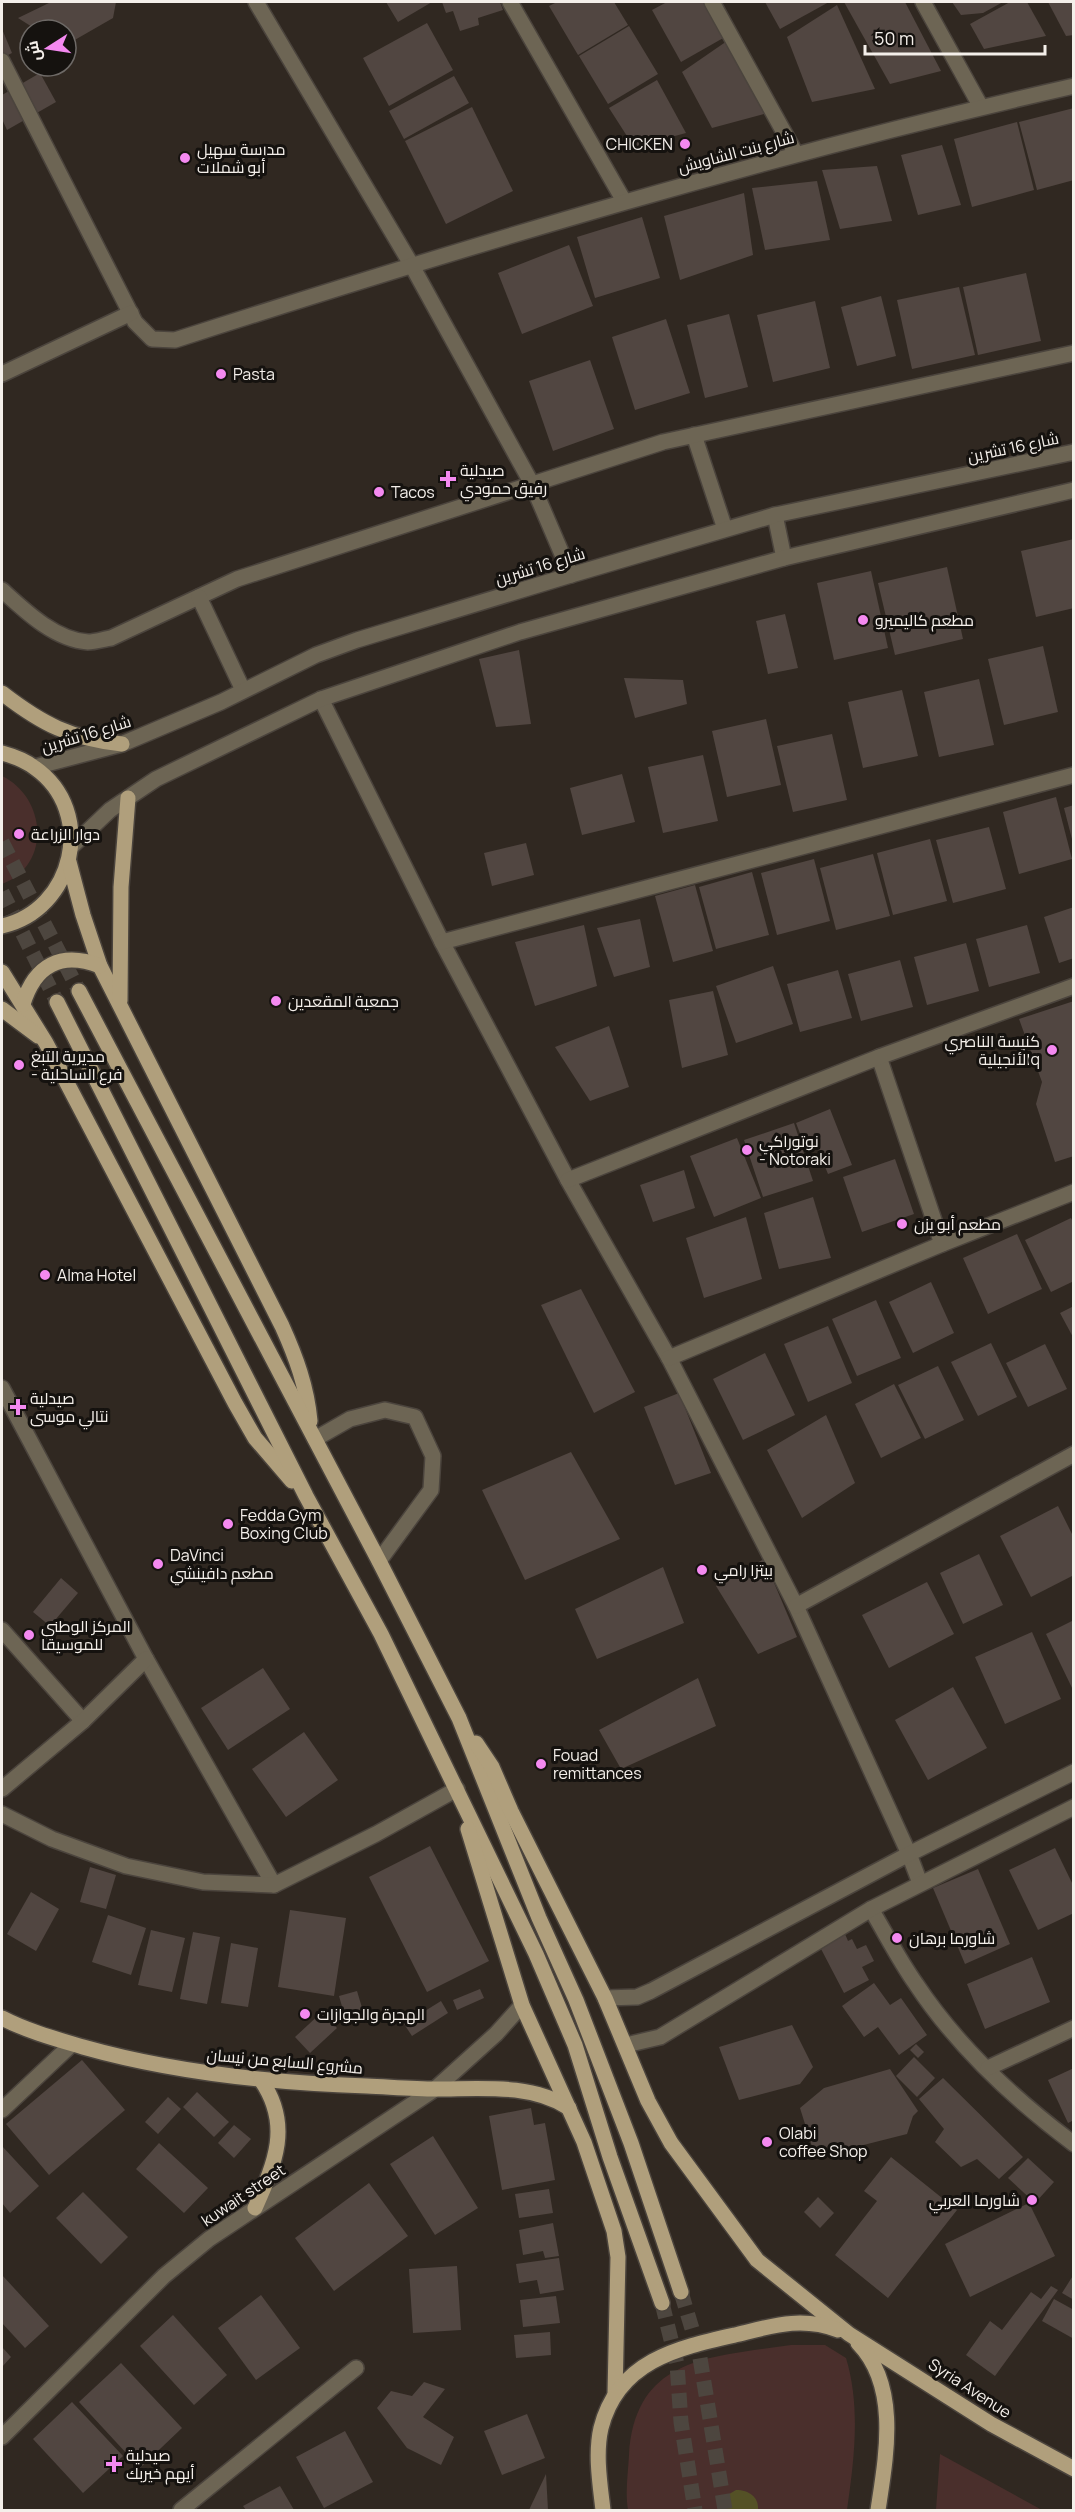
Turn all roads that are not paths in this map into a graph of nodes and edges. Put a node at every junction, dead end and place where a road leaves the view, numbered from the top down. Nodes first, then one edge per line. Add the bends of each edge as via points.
1 (256, 2) edge
2 (510, 2) edge
3 (712, 2) edge
4 (923, 2) edge
5 (2, 61) edge
6 (1074, 86) edge
7 (981, 107) junction
8 (796, 154) junction
9 (624, 201) junction
10 (411, 264) junction
11 (131, 313) junction
12 (1074, 353) edge
13 (2, 374) edge
14 (694, 435) junction
15 (1074, 452) edge
16 (532, 484) junction
17 (1074, 490) edge
18 (775, 514) junction
19 (725, 529) junction
20 (784, 558) junction
21 (571, 575) junction
22 (2, 590) edge
23 (199, 597) junction
24 (243, 690) junction
25 (2, 693) edge
26 (321, 699) junction
27 (122, 744) junction
28 (2, 753) edge
29 (35, 767) junction
30 (1074, 775) edge
31 (128, 798) junction
32 (71, 847) junction
33 (69, 862) junction
34 (2, 926) edge
35 (442, 942) junction
36 (100, 966) junction
37 (2, 972) edge
38 (1074, 986) edge
39 (79, 991) tunnel mouth
40 (57, 1002) tunnel mouth
41 (23, 1004) junction
42 (121, 1007) junction
43 (2, 1009) edge
44 (46, 1043) junction
45 (879, 1057) junction
46 (568, 1180) junction
47 (1074, 1192) edge
48 (942, 1244) junction
49 (669, 1358) junction
50 (2, 1388) edge
51 (313, 1435) junction
52 (1074, 1454) edge
53 (306, 1496) junction
54 (379, 1561) junction
55 (796, 1606) junction
56 (2, 1630) edge
57 (147, 1659) junction
58 (459, 1718) junction
59 (83, 1721) junction
60 (1074, 1772) edge
61 (2, 1789) edge
62 (457, 1789) junction
63 (1074, 1807) edge
64 (2, 1814) edge
65 (909, 1854) junction
66 (920, 1883) junction
67 (274, 1885) junction
68 (871, 1909) junction
69 (605, 1998) junction
70 (522, 2005) junction
71 (2, 2018) edge
72 (1074, 2028) edge
73 (72, 2044) junction
74 (626, 2045) junction
75 (988, 2068) junction
76 (261, 2080) junction
77 (435, 2089) junction
78 (569, 2108) junction
79 (2, 2110) edge
80 (1074, 2144) edge
81 (255, 2208) junction
82 (681, 2292) tunnel mouth
83 (662, 2303) tunnel mouth
84 (849, 2334) junction
85 (356, 2368) dead end
86 (615, 2394) junction
87 (2, 2437) edge
88 (1074, 2469) edge
89 (181, 2511) edge
90 (603, 2511) edge
91 (878, 2511) edge

1 - 10 street
2 - 9 street
3 - 8 street
4 - 7 street
5 - 11 street, شارع بنت الشاويش
6 - 7 street, شارع بنت الشاويش
7 - 8 street, شارع بنت الشاويش
8 - 9 street, شارع بنت الشاويش
9 - 10 street, شارع بنت الشاويش
10 - 11 street, شارع بنت الشاويش via 175,340 152,339
10 - 16 street
11 - 13 street
12 - 14 street
14 - 16 street
14 - 19 street
15 - 18 street, شارع 16 تشرين
16 - 21 street
16 - 23 street via 237,579
17 - 20 street
18 - 19 street, شارع 16 تشرين
18 - 20 street
19 - 21 street, شارع 16 تشرين
20 - 26 street via 520,632
21 - 24 street, شارع 16 تشرين via 357,640
22 - 23 street via 63,636 88,642 111,638
23 - 24 street
24 - 27 street, شارع 16 تشرين
25 - 27 main road via 56,729
26 - 31 street via 156,779
26 - 35 street
27 - 29 street, شارع 16 تشرين
28 - 29 main road
29 - 32 main road via 56,789 66,807
30 - 35 street
31 - 32 street
31 - 42 main road via 121,887
32 - 33 main road
33 - 34 main road via 60,884 45,903 26,917
33 - 36 main road
35 - 46 street
36 - 41 main road via 84,960 51,964 28,988
36 - 42 main road
37 - 41 main road
38 - 45 street
39 - 51 main road
40 - 53 main road
41 - 44 main road
42 - 51 main road via 282,1326 299,1365
43 - 44 main road
44 - 53 main road via 255,1438
45 - 46 street
45 - 48 street
46 - 49 street
47 - 48 street
48 - 49 street
49 - 55 street
50 - 57 street
51 - 54 main road
51 - 54 street via 385,1410 415,1417 434,1456 431,1490
52 - 55 street
53 - 62 main road via 381,1634
54 - 58 main road
55 - 65 street
56 - 59 street
57 - 59 street
57 - 67 street
58 - 69 main road via 492,1767
58 - 82 main road via 631,2143
59 - 61 street
60 - 65 street
62 - 67 street
62 - 70 main road
62 - 83 main road via 575,2045
63 - 66 street
64 - 67 street via 52,1839 126,1866 203,1882
65 - 66 street
65 - 69 street via 651,1991 637,1997
66 - 68 street
68 - 74 street via 660,2037
68 - 75 street via 915,1984 951,2031
69 - 74 main road
70 - 77 street, kuwait street
70 - 78 main road
71 - 73 main road, مشروع السابع من نيسان
72 - 75 street
73 - 76 main road, مشروع السابع من نيسان via 163,2066
73 - 79 street
74 - 84 main road via 648,2101 671,2143 728,2223 757,2260
75 - 80 street via 1036,2115
76 - 77 main road, مشروع السابع من نيسان
76 - 81 main road via 273,2097 278,2145 273,2168
77 - 78 main road, مشروع السابع من نيسان via 496,2088 555,2099
77 - 81 street, kuwait street
78 - 86 main road via 614,2231 618,2257
81 - 87 street, kuwait street via 164,2276
84 - 86 main road via 820,2323 789,2322 679,2348 643,2365
84 - 88 main road, Syria Avenue via 991,2424
84 - 91 main road via 878,2373 885,2400 886,2460
85 - 89 street
86 - 90 main road via 601,2428

